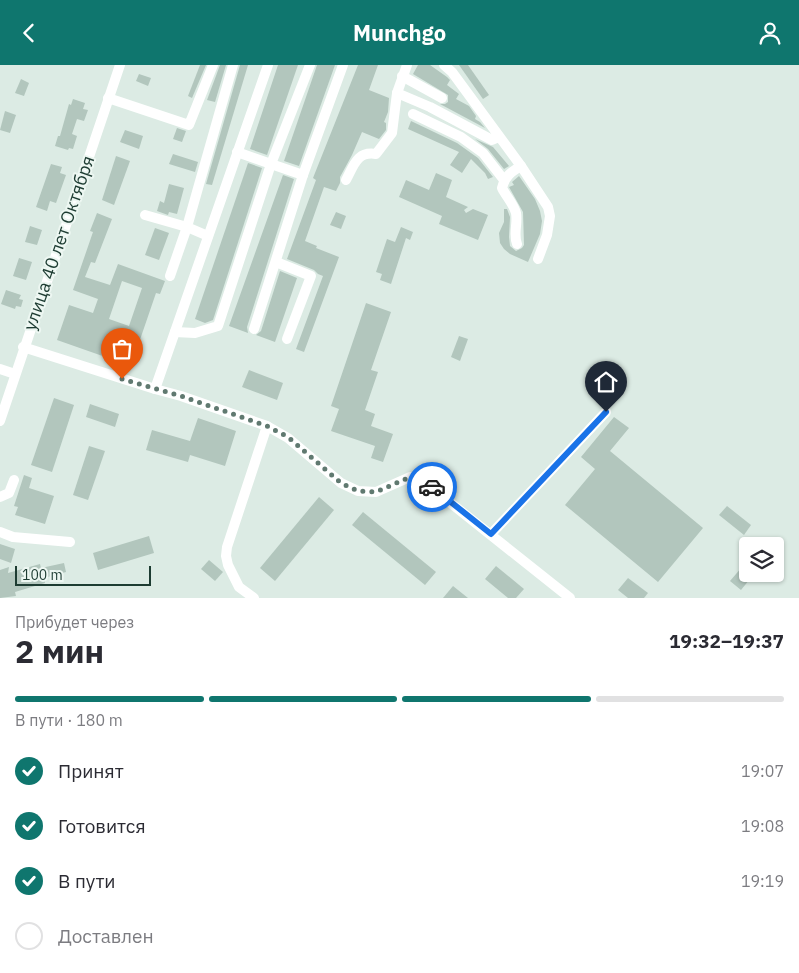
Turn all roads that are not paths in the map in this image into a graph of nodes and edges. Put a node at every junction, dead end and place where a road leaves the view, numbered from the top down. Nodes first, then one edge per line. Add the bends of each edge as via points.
1 (120, 65) edge
2 (213, 65) edge
3 (233, 65) edge
4 (268, 65) edge
5 (310, 65) edge
6 (343, 65) edge
7 (407, 65) edge
8 (444, 65) edge
9 (402, 76) junction
10 (397, 93) junction
11 (108, 98) junction
12 (442, 98) dead end
13 (413, 114) dead end
14 (499, 137) junction
15 (237, 152) junction
16 (271, 164) junction
17 (521, 165) junction
18 (303, 175) junction
19 (346, 180) dead end
20 (504, 180) junction
21 (145, 215) dead end
22 (186, 227) junction
23 (208, 236) junction
24 (517, 244) dead end
25 (538, 259) dead end
26 (276, 262) junction
27 (170, 276) dead end
28 (254, 329) dead end
29 (176, 332) junction
30 (287, 339) dead end
31 (23, 347) junction
32 (0, 369) edge
33 (15, 374) junction
34 (156, 389) junction
35 (606, 412) dead end
36 (0, 421) edge
37 (267, 426) junction
38 (14, 481) dead end
39 (0, 497) edge
40 (0, 532) edge
41 (491, 534) junction
42 (70, 542) dead end
43 (254, 598) edge
44 (570, 598) edge

1 - 11 street, улица 40 лет Октября
2 - 11 street via 189,125
3 - 22 street
4 - 15 street
5 - 16 street
6 - 18 street
7 - 9 street
8 - 14 street
9 - 10 street
9 - 12 street
10 - 14 street via 492,140
10 - 19 street via 392,133 376,154 367,153 356,159
11 - 31 street, улица 40 лет Октября
13 - 20 street via 461,137 483,153
14 - 17 street
15 - 16 street
15 - 23 street
16 - 18 street
16 - 29 street via 218,326 194,333
17 - 20 street
17 - 25 street via 548,207 550,216
18 - 26 street
20 - 24 street via 502,188 515,211
21 - 22 street
22 - 23 street
22 - 27 street
23 - 29 street
26 - 28 street
26 - 30 street via 311,276
29 - 34 street
31 - 33 street, улица 40 лет Октября
31 - 34 street
32 - 33 street
33 - 36 street, улица 40 лет Октября
34 - 37 street
35 - 41 street
37 - 41 street via 288,437 341,483 358,491 376,492 410,477 418,477
37 - 43 street via 226,556 239,587
38 - 39 street via 9,493
40 - 42 street via 13,537
41 - 44 street

